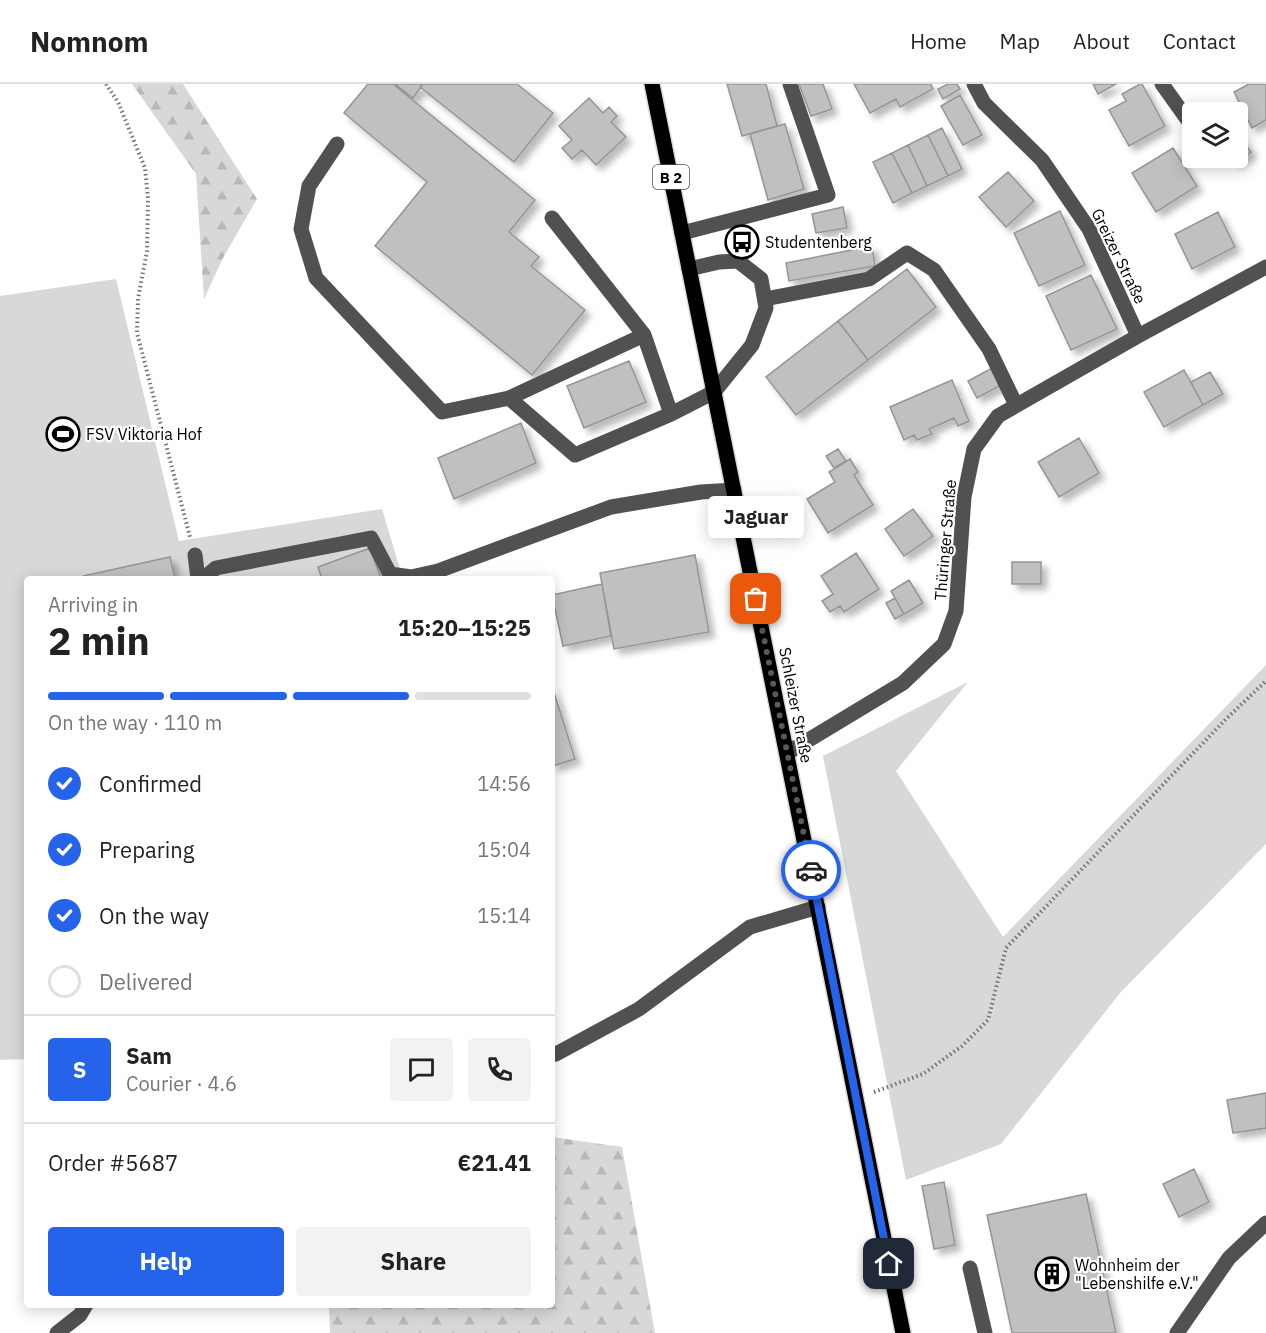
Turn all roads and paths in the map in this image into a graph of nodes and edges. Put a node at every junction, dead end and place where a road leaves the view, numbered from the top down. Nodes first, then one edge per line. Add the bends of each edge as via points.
1 (106, 84) edge
2 (652, 84) edge
3 (790, 84) edge
4 (974, 84) edge
5 (1162, 84) edge
6 (1182, 112) edge
7 (337, 144) dead end
8 (552, 218) dead end
9 (682, 233) junction
10 (1266, 267) edge
11 (689, 269) junction
12 (765, 299) junction
13 (644, 335) junction
14 (1138, 336) junction
15 (714, 392) junction
16 (509, 398) junction
17 (1016, 405) junction
18 (671, 414) junction
19 (734, 490) junction
20 (195, 555) joint
21 (198, 576) edge
22 (207, 576) edge
23 (404, 576) edge
24 (416, 576) edge
25 (1266, 681) edge
26 (787, 753) junction
27 (818, 907) junction
28 (555, 1054) edge
29 (856, 1098) junction
30 (1266, 1223) edge
31 (970, 1268) dead end
32 (84, 1308) edge
33 (57, 1333) edge
34 (903, 1333) edge
35 (985, 1333) edge
36 (1177, 1333) edge

1 - 20 path via 118,102 145,168 147,250 138,299 137,333
2 - 9 main road, Schleizer Straße / B 2
3 - 9 street via 828,195
4 - 14 street, Greizer Straße via 984,103 1042,160 1089,229
5 - 6 street
7 - 16 street via 309,186 301,229 316,278 442,412
8 - 13 street
9 - 11 main road, Schleizer Straße / B 2
10 - 14 street, Thüringer Straße
11 - 12 street via 738,261 761,279
11 - 15 main road, Schleizer Straße / B 2
12 - 15 street via 766,308 752,345
12 - 17 street via 869,279 907,253 934,270 989,348
13 - 16 street
13 - 18 street
14 - 17 street, Thüringer Straße
15 - 18 street
15 - 19 main road, Schleizer Straße / B 2
16 - 18 street via 575,455
17 - 26 street, Thüringer Straße via 998,416 974,449 964,496 956,611 944,644 903,683
19 - 24 street via 611,507
19 - 26 main road, Schleizer Straße / B 2
20 - 21 street
22 - 23 street via 216,568 371,538 390,574
25 - 29 path via 1006,948 988,1020 962,1046 923,1074
26 - 27 main road, Schleizer Straße / B 2
27 - 28 street via 750,927 639,1009
27 - 29 main road, Schleizer Straße / B 2
29 - 34 main road, Schleizer Straße / B 2
30 - 36 street via 1229,1258
31 - 35 street
32 - 33 street

